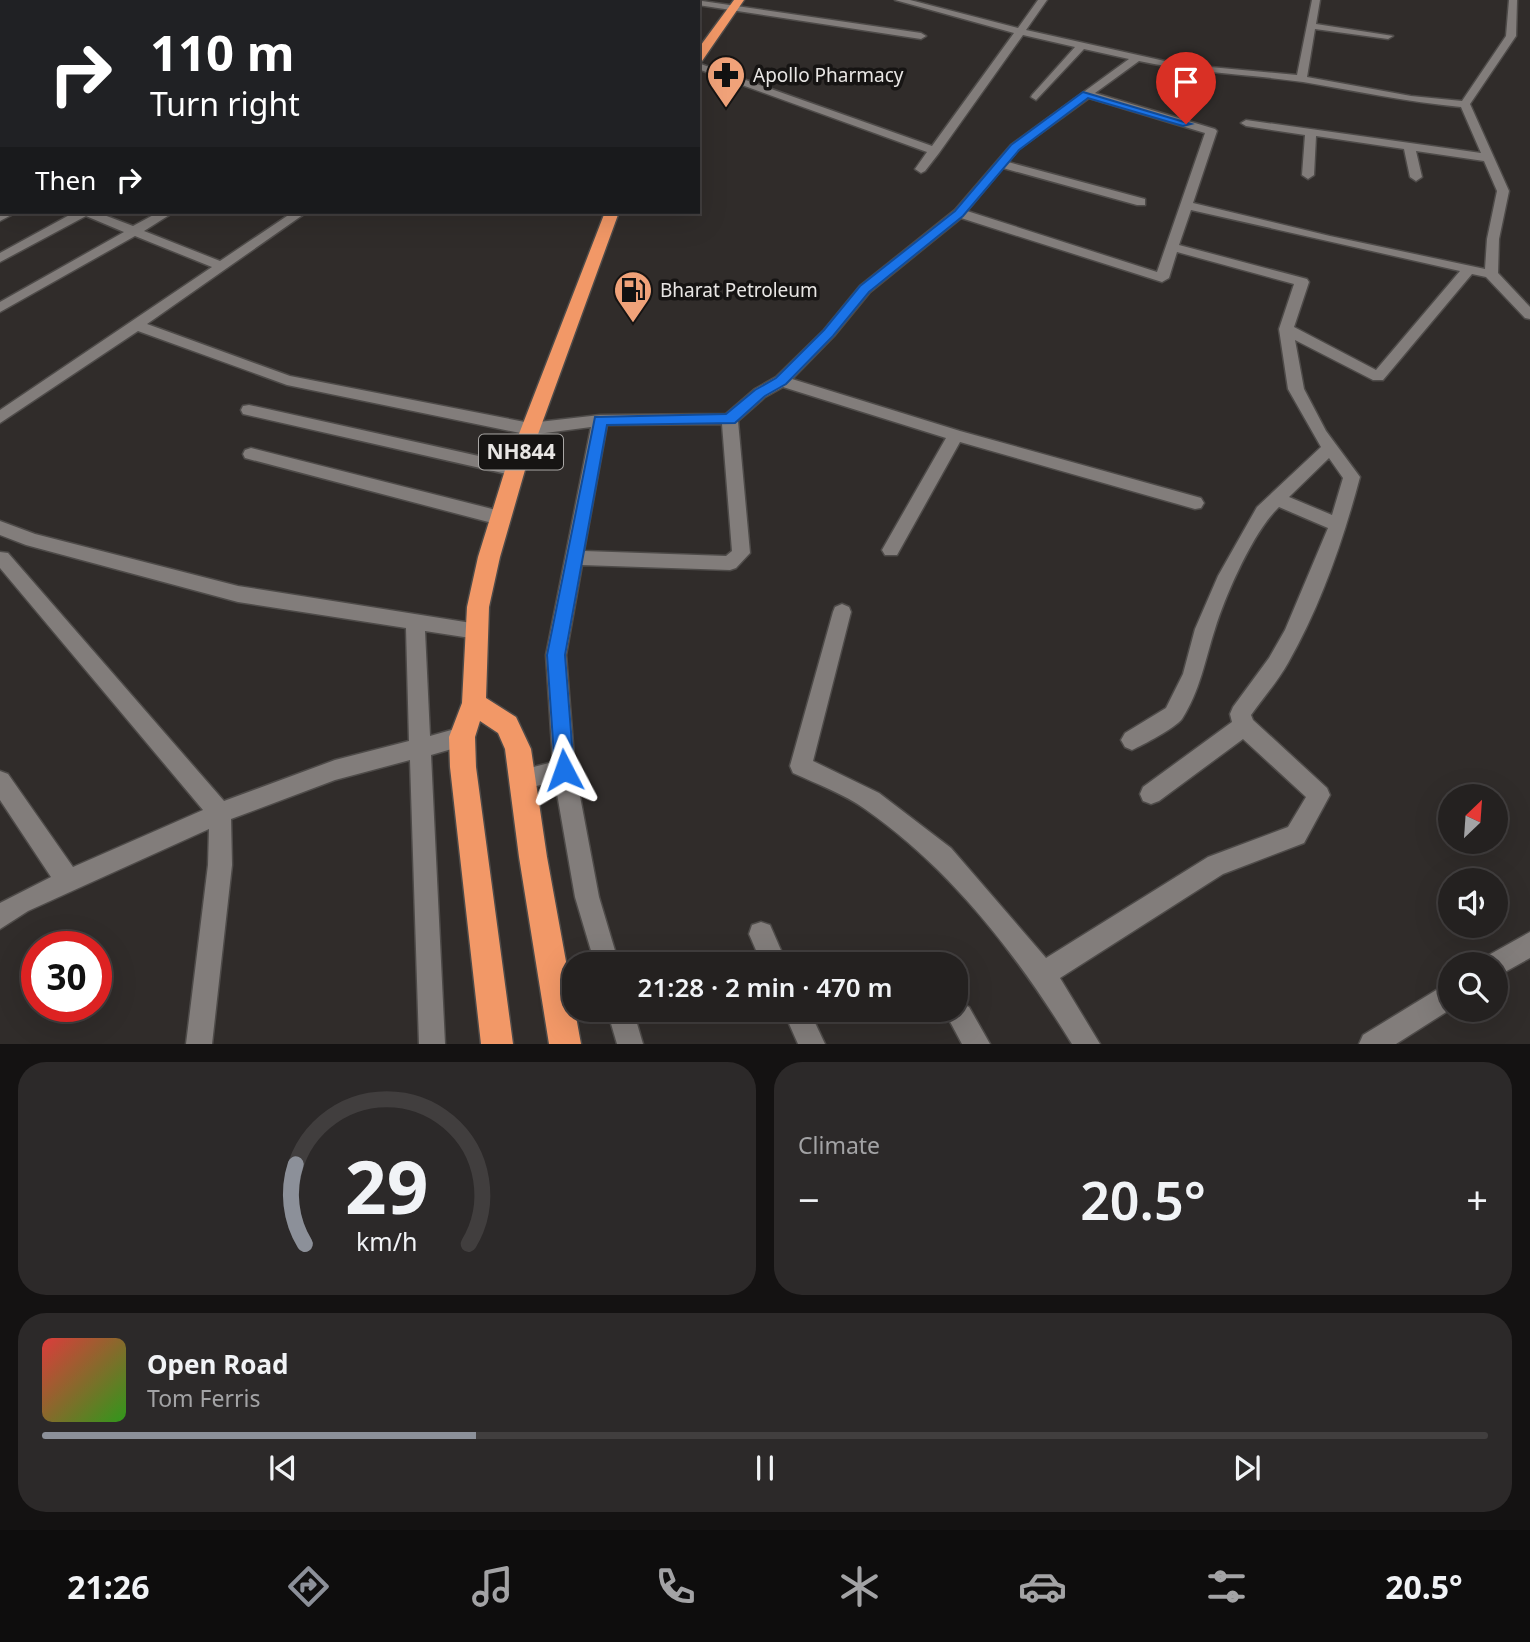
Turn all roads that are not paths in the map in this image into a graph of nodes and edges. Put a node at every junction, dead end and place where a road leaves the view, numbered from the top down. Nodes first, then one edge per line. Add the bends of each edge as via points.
1 (900, 0) edge
2 (954, 0) edge
3 (1043, 0) edge
4 (1316, 0) edge
5 (1513, 0) edge
6 (700, 2) edge
7 (735, 4) edge
8 (940, 11) junction
9 (1311, 26) junction
10 (1022, 32) junction
11 (921, 36) dead end
12 (1388, 36) dead end
13 (1081, 46) junction
14 (700, 55) edge
15 (1137, 58) junction
16 (700, 67) edge
17 (1301, 79) junction
18 (1087, 94) junction
19 (1036, 97) dead end
20 (1465, 104) junction
21 (1246, 123) dead end
22 (1311, 132) junction
23 (1409, 147) junction
24 (934, 151) junction
25 (1490, 158) junction
26 (1002, 164) junction
27 (921, 169) dead end
28 (1308, 175) dead end
29 (1416, 177) dead end
30 (1141, 202) dead end
31 (1186, 205) junction
32 (959, 213) junction
33 (81, 214) edge
34 (90, 214) edge
35 (165, 214) edge
36 (298, 214) edge
37 (611, 214) edge
38 (136, 231) junction
39 (1172, 247) junction
40 (0, 258) edge
41 (221, 266) junction
42 (1469, 269) junction
43 (1491, 274) junction
44 (0, 308) edge
45 (1528, 310) edge
46 (136, 325) junction
47 (1286, 329) junction
48 (781, 381) junction
49 (249, 410) dead end
50 (0, 418) edge
51 (730, 419) junction
52 (600, 420) junction
53 (530, 429) junction
54 (956, 435) junction
55 (1330, 449) junction
56 (251, 454) dead end
57 (514, 470) junction
58 (1277, 499) junction
59 (1195, 503) dead end
60 (500, 519) junction
61 (1338, 525) junction
62 (0, 528) edge
63 (32, 540) junction
64 (891, 550) dead end
65 (574, 558) junction
66 (1, 559) edge
67 (842, 612) dead end
68 (415, 622) junction
69 (477, 631) junction
70 (474, 703) junction
71 (1244, 726) junction
72 (462, 737) junction
73 (1132, 740) dead end
74 (419, 746) junction
75 (564, 770) junction
76 (522, 779) junction
77 (0, 781) edge
78 (1151, 794) dead end
79 (220, 813) junction
80 (68, 881) junction
81 (0, 917) edge
82 (761, 934) dead end
83 (1530, 944) edge
84 (603, 952) edge
85 (769, 952) edge
86 (1508, 958) edge
87 (1043, 974) junction
88 (1438, 1002) edge
89 (624, 1022) edge
90 (802, 1022) edge
91 (963, 1022) edge
92 (199, 1044) edge
93 (432, 1044) edge
94 (498, 1044) edge
95 (565, 1044) edge
96 (630, 1044) edge
97 (812, 1044) edge
98 (976, 1044) edge
99 (1087, 1044) edge
100 (1373, 1044) edge

1 - 8 street
2 - 8 street
3 - 10 street
4 - 9 street
5 - 20 street via 1511,36
6 - 7 street
7 - 11 street
7 - 14 highway
8 - 10 street
9 - 12 street
9 - 17 street
10 - 13 street
10 - 24 street
13 - 15 street
13 - 19 street
15 - 17 street via 1178,67
15 - 18 street
16 - 24 street
17 - 20 street
18 - 26 street via 1015,148
18 - 31 street via 1211,131
20 - 25 street
21 - 22 street
22 - 23 street
22 - 28 street
23 - 25 street
23 - 29 street
24 - 27 street
25 - 43 street via 1503,191
26 - 30 street
26 - 32 street
31 - 39 street
31 - 42 street
32 - 39 street via 1162,278
32 - 48 street via 864,289
33 - 40 street
34 - 38 street
35 - 38 street
36 - 41 street
37 - 53 highway, NH844
38 - 41 street
38 - 44 street
39 - 47 street via 1302,282
41 - 46 street
42 - 43 street
42 - 47 street via 1378,377
43 - 45 street
46 - 50 street
46 - 53 street via 287,380
47 - 55 street via 1296,389
48 - 51 street
48 - 54 street
49 - 57 street
51 - 52 street
51 - 65 street via 741,553 736,560
52 - 53 street
52 - 65 street
53 - 57 highway, NH844
54 - 59 street
54 - 64 street
55 - 58 street
55 - 61 street via 1352,477
56 - 60 street
57 - 60 highway, NH844
58 - 61 street
58 - 73 street via 1264,512 1227,576 1193,674 1173,715
60 - 69 highway, NH844
61 - 71 street via 1280,658 1240,713
62 - 63 street
63 - 66 street
63 - 68 street via 238,594
65 - 75 street via 556,655
66 - 79 street
67 - 87 street via 801,766 871,800 943,856
68 - 69 street
68 - 74 street
69 - 70 highway, NH844
70 - 72 highway, NH844
70 - 76 highway via 507,725 518,749
71 - 78 street
71 - 87 street via 1319,795 1296,835 1216,865
72 - 74 street
72 - 94 highway, NH844
74 - 79 street via 335,770
74 - 93 street
75 - 76 street
75 - 84 street via 587,897
76 - 95 highway
77 - 80 street
79 - 80 street
79 - 92 street via 220,865
80 - 81 street
82 - 85 street
83 - 86 street
87 - 99 street
88 - 100 street
89 - 96 street
90 - 97 street
91 - 98 street

